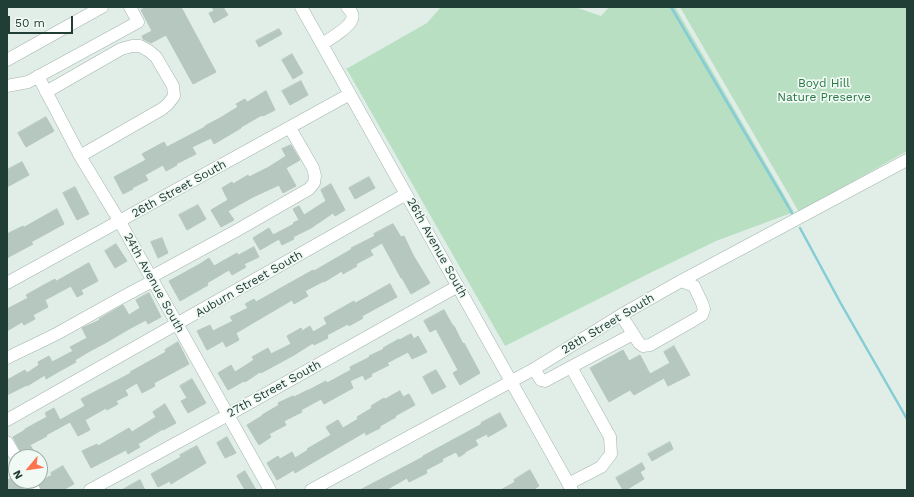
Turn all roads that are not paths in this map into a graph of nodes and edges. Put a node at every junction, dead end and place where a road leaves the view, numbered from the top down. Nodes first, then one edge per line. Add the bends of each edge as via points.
1 (102, 7) edge
2 (130, 7) edge
3 (301, 7) edge
4 (347, 7) edge
5 (87, 11) edge
6 (322, 44) junction
7 (7, 60) edge
8 (38, 76) junction
9 (7, 86) edge
10 (46, 92) junction
11 (350, 94) junction
12 (290, 128) junction
13 (80, 156) junction
14 (906, 160) edge
15 (406, 194) junction
16 (120, 222) junction
17 (152, 279) junction
18 (681, 281) junction
19 (7, 283) edge
20 (458, 286) junction
21 (621, 315) junction
22 (177, 324) junction
23 (633, 334) junction
24 (7, 358) edge
25 (571, 367) junction
26 (534, 369) junction
27 (511, 382) junction
28 (228, 415) junction
29 (7, 420) edge
30 (570, 487) edge
31 (90, 490) edge
32 (270, 490) edge
33 (311, 490) edge

1 - 5 street
2 - 8 street via 138,22
3 - 6 street, 26th Avenue South
4 - 6 street via 352,15 348,26
5 - 7 street
6 - 11 street, 26th Avenue South
8 - 9 street via 28,82
8 - 10 street, 24th Avenue South
10 - 13 street, 24th Avenue South
10 - 13 street via 121,49 132,46 140,46 149,51 173,86 174,96 162,109
11 - 12 street, 26th Street South
11 - 15 street, 26th Avenue South
12 - 16 street, 26th Street South
12 - 17 street via 313,168 314,183 309,189
13 - 16 street, 24th Avenue South
14 - 18 street, 28th Street South
15 - 20 street, 26th Avenue South
15 - 22 street, Auburn Street South
16 - 17 street, 24th Avenue South
16 - 19 street, 26th Street South
17 - 22 street, 24th Avenue South
17 - 24 street via 60,332
18 - 21 street, 28th Street South
18 - 23 street via 694,286 702,302 702,314 650,345 643,346
20 - 27 street, 26th Avenue South
20 - 28 street, 27th Street South
21 - 23 street
21 - 26 street, 28th Street South
22 - 28 street, 24th Avenue South
22 - 29 street, Auburn Street South
23 - 25 street
25 - 26 street via 545,381 541,380
25 - 30 street via 610,437 611,454 601,467
26 - 27 street, 28th Street South
27 - 30 street, 26th Avenue South
27 - 33 street, 28th Street South
28 - 31 street, 27th Street South
28 - 32 street, 24th Avenue South

